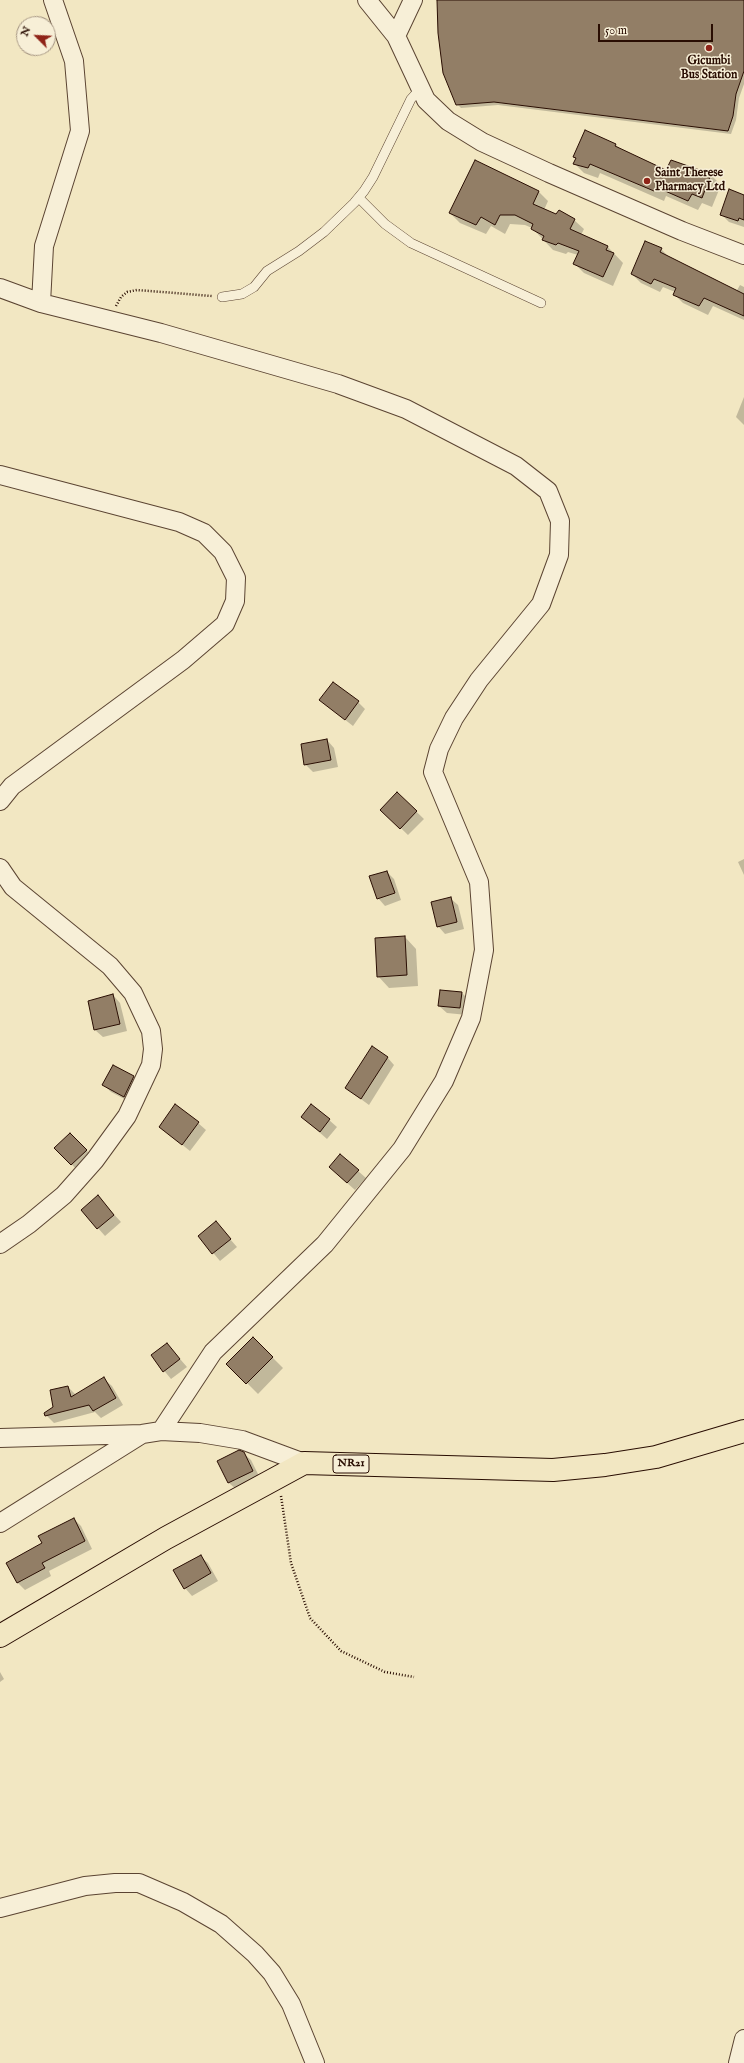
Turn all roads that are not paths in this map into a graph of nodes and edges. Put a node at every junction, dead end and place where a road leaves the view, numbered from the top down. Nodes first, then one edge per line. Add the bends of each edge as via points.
1 (53, 0) edge
2 (367, 0) edge
3 (413, 0) edge
4 (396, 36) junction
5 (420, 88) junction
6 (359, 198) junction
7 (744, 255) edge
8 (0, 288) edge
9 (222, 298) road end
10 (41, 303) junction
11 (542, 303) dead end
12 (0, 475) edge
13 (0, 801) edge
14 (0, 868) edge
15 (0, 1244) edge
16 (161, 1431) junction
17 (744, 1431) edge
18 (142, 1434) junction
19 (0, 1438) edge
20 (304, 1463) junction
21 (0, 1523) edge
22 (0, 1636) edge
23 (0, 1908) edge
24 (744, 2039) edge
25 (315, 2063) edge
26 (738, 2063) edge

1 - 10 street via 74,61 80,131 44,246
2 - 4 street
3 - 4 street
4 - 5 street
5 - 6 lane via 411,99 373,177
5 - 7 street via 426,100 448,121 482,142 675,228
6 - 9 lane via 324,232 267,271 254,287 242,294
6 - 11 lane via 385,224 411,243
8 - 10 street
10 - 16 street via 338,384 406,409 516,466 548,491 560,521 559,555 542,604 479,680 454,718 439,749 433,772 479,882 484,950 471,1018 444,1081 402,1149 330,1238 213,1352
12 - 13 street via 179,522 204,533 223,552 236,578 235,601 225,624 183,660 12,786
14 - 15 street via 13,886 110,966 133,993 151,1030 154,1049 151,1065 127,1116 95,1160 64,1195
16 - 18 street
16 - 20 street via 200,1433 242,1440
17 - 20 main road, NR21 via 656,1457 553,1470
18 - 19 street
18 - 21 street
20 - 22 main road via 166,1538
23 - 25 street via 85,1886 116,1883 139,1883 184,1902 221,1924 256,1954 272,1973 291,2004
24 - 26 street

